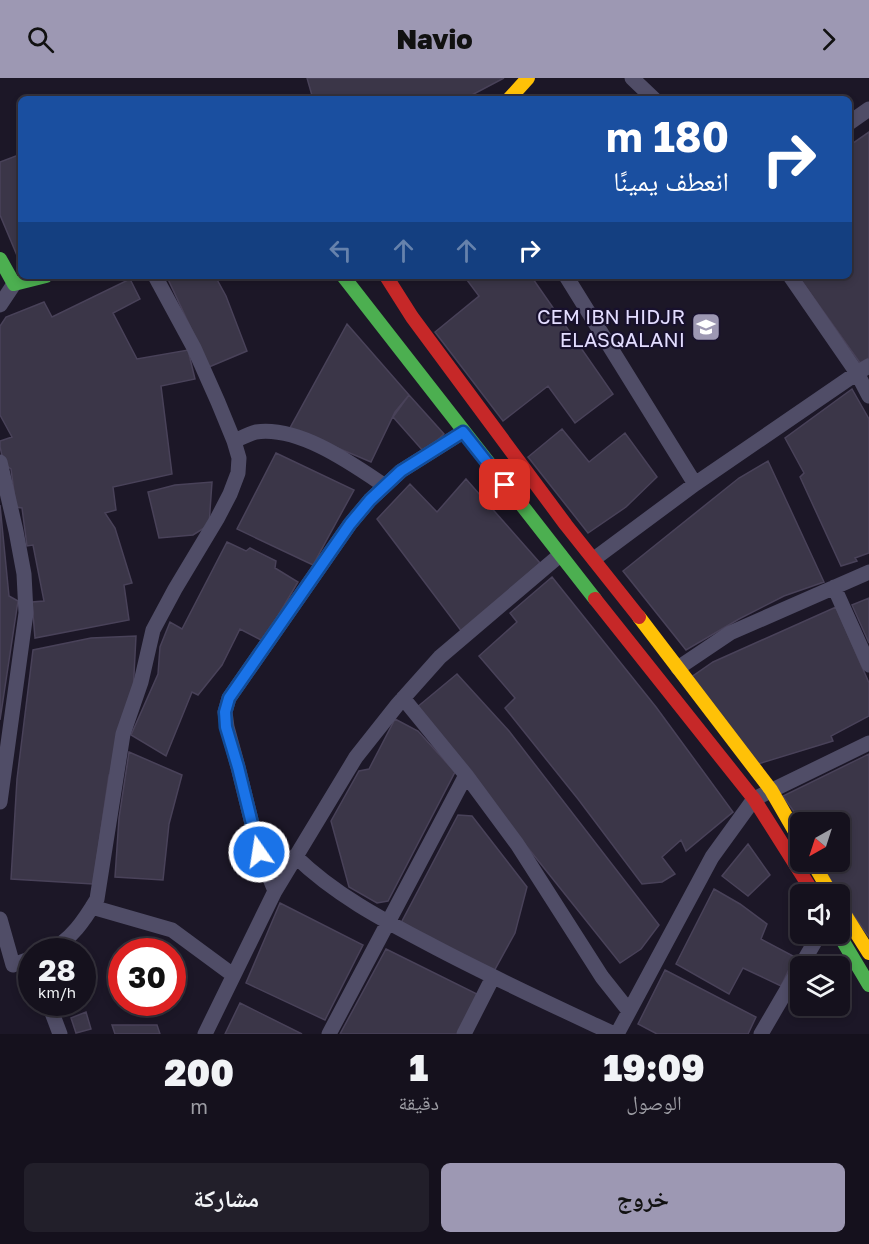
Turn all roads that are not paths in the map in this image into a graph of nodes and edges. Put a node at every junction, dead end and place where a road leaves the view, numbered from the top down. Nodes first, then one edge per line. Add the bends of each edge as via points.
1 (528, 78) edge
2 (632, 78) edge
3 (513, 96) edge
4 (651, 96) edge
5 (869, 109) edge
6 (852, 121) edge
7 (0, 259) edge
8 (34, 279) edge
9 (156, 279) edge
10 (345, 279) edge
11 (389, 279) edge
12 (569, 279) edge
13 (792, 279) edge
14 (14, 284) junction
15 (0, 305) edge
16 (863, 369) edge
17 (869, 396) edge
18 (463, 432) junction
19 (234, 441) junction
20 (0, 462) edge
21 (695, 484) junction
22 (385, 486) junction
23 (560, 555) junction
24 (594, 559) junction
25 (869, 572) edge
26 (834, 587) junction
27 (869, 665) edge
28 (678, 668) junction
29 (403, 698) junction
30 (869, 743) edge
31 (466, 775) junction
32 (771, 790) junction
33 (754, 799) junction
34 (0, 802) edge
35 (790, 823) edge
36 (295, 856) junction
37 (808, 884) edge
38 (275, 891) junction
39 (92, 907) junction
40 (0, 919) edge
41 (389, 923) junction
42 (850, 923) edge
43 (67, 938) edge
44 (814, 944) edge
45 (845, 944) edge
46 (869, 952) edge
47 (7, 968) edge
48 (233, 975) junction
49 (493, 977) junction
50 (869, 985) edge
51 (629, 1011) junction
52 (53, 1016) edge
53 (60, 1034) edge
54 (205, 1034) edge
55 (329, 1034) edge
56 (464, 1034) edge
57 (615, 1034) edge
58 (761, 1034) edge

1 - 3 street
2 - 4 street
5 - 6 street
7 - 14 street
8 - 14 street
9 - 19 street via 194,348
10 - 18 street
11 - 24 street via 412,316
12 - 21 street
13 - 16 street
14 - 15 street
16 - 17 street
16 - 21 street
18 - 22 street via 401,471
18 - 23 street
19 - 22 street via 255,432 291,435 352,464
19 - 39 street via 238,473 230,494 153,630 123,734 102,876
20 - 34 street via 24,574 26,613
21 - 24 street
22 - 38 street via 350,524 226,704 226,727 259,852
23 - 29 street via 440,657
23 - 33 street
24 - 28 street
25 - 26 street
26 - 27 street
26 - 28 street via 730,633
28 - 32 street
29 - 31 street
29 - 36 street via 356,757
30 - 32 street
31 - 41 street
31 - 51 street
32 - 33 street
32 - 35 street
33 - 37 street
33 - 51 street via 712,857
36 - 38 street
36 - 41 street via 348,900
38 - 48 street
39 - 43 street
39 - 48 street via 172,930
40 - 47 street
41 - 49 street
41 - 55 street
42 - 46 street
44 - 58 street
45 - 50 street
48 - 54 street
49 - 56 street
49 - 57 street
51 - 57 street
52 - 53 street

